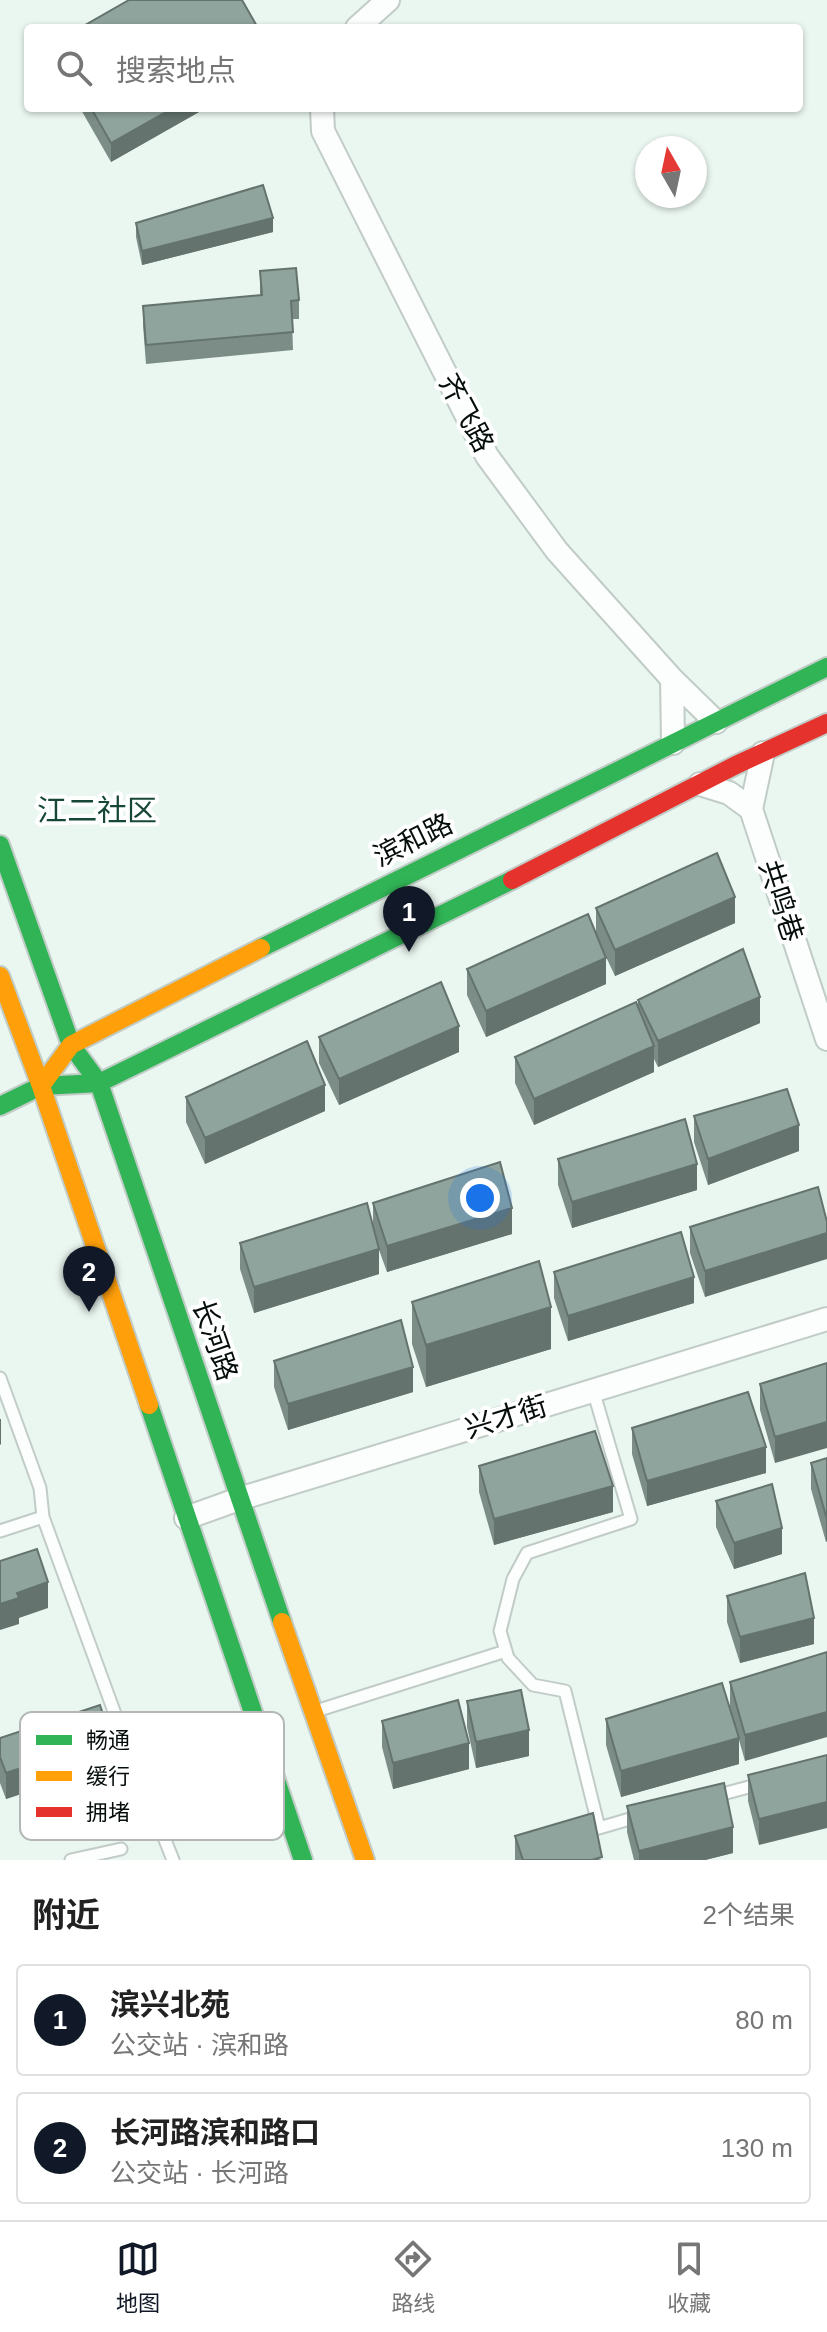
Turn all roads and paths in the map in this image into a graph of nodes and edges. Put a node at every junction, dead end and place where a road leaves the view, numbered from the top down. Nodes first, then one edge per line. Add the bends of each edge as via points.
1 (388, 0) edge
2 (361, 24) edge
3 (322, 112) edge
4 (827, 667) edge
5 (672, 679) junction
6 (716, 722) junction
7 (827, 723) edge
8 (673, 743) junction
9 (763, 753) junction
10 (700, 784) junction
11 (751, 809) junction
12 (0, 845) edge
13 (0, 976) edge
14 (827, 1039) edge
15 (71, 1045) junction
16 (99, 1083) junction
17 (41, 1086) junction
18 (0, 1106) edge
19 (827, 1319) edge
20 (0, 1378) edge
21 (593, 1390) junction
22 (239, 1499) junction
23 (43, 1517) junction
24 (186, 1518) junction
25 (0, 1531) edge
26 (506, 1651) junction
27 (114, 1712) edge
28 (252, 1712) edge
29 (313, 1712) junction
30 (766, 1782) edge
31 (706, 1799) edge
32 (284, 1804) edge
33 (660, 1811) edge
34 (165, 1840) edge
35 (121, 1849) dead end
36 (71, 1860) edge
37 (173, 1860) edge
38 (303, 1860) edge
39 (365, 1860) edge

1 - 2 street
3 - 5 street, 齐飞路 via 323,131 487,456 557,551
4 - 6 main road, 滨和路
5 - 6 street, 齐飞路
5 - 8 street
6 - 8 main road, 滨和路
7 - 9 main road, 滨和路
8 - 15 main road, 滨和路
9 - 10 main road, 滨和路
9 - 11 street
10 - 11 street via 729,793
10 - 16 main road, 滨和路
11 - 14 street, 共鸣巷
12 - 15 main road, 长河路
13 - 17 main road
15 - 16 main road, 长河路
15 - 17 main road, 滨和路
16 - 17 main road, 滨和路
16 - 22 main road, 长河路
17 - 18 main road, 滨和路
17 - 24 main road
19 - 21 street, 兴才街
20 - 23 lane via 40,1488
21 - 22 street, 兴才街
21 - 26 lane via 631,1519 527,1553 505,1604 500,1631
22 - 24 street, 兴才街
22 - 29 main road, 长河路
23 - 25 lane
23 - 27 lane
24 - 28 main road
26 - 29 lane
26 - 33 lane via 533,1685 565,1691 599,1828
29 - 39 main road, 长河路
30 - 31 lane
32 - 38 main road
34 - 37 lane
35 - 36 lane

